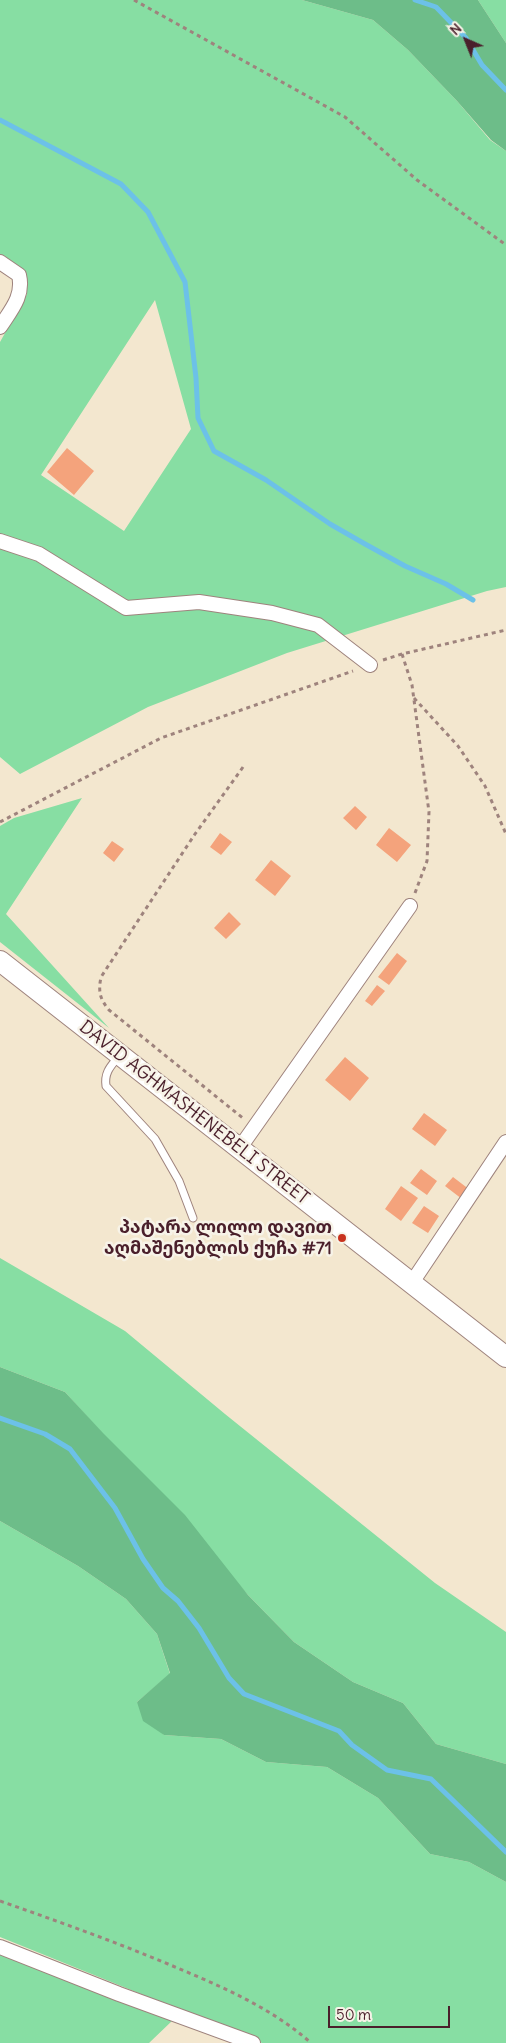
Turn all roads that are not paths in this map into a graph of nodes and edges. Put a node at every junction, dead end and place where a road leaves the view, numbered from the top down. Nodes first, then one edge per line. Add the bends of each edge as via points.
1 (0, 262) edge
2 (0, 327) edge
3 (0, 541) edge
4 (370, 665) road end
5 (410, 906) road end
6 (0, 961) edge
7 (120, 1056) junction
8 (506, 1142) edge
9 (239, 1149) junction
10 (193, 1218) dead end
11 (412, 1284) junction
12 (506, 1357) edge
13 (0, 1946) edge
14 (253, 2043) edge

1 - 2 street via 19,275 22,286 19,298
3 - 4 street via 39,554 126,608 199,602 272,613 318,625
5 - 9 street
6 - 7 street, DAVID AGHMASHENEBELI STREET
7 - 9 street, DAVID AGHMASHENEBELI STREET
7 - 10 lane via 107,1071 106,1086 155,1139 179,1181
8 - 11 street
9 - 11 street, DAVID AGHMASHENEBELI STREET
11 - 12 street, DAVID AGHMASHENEBELI STREET
13 - 14 street

